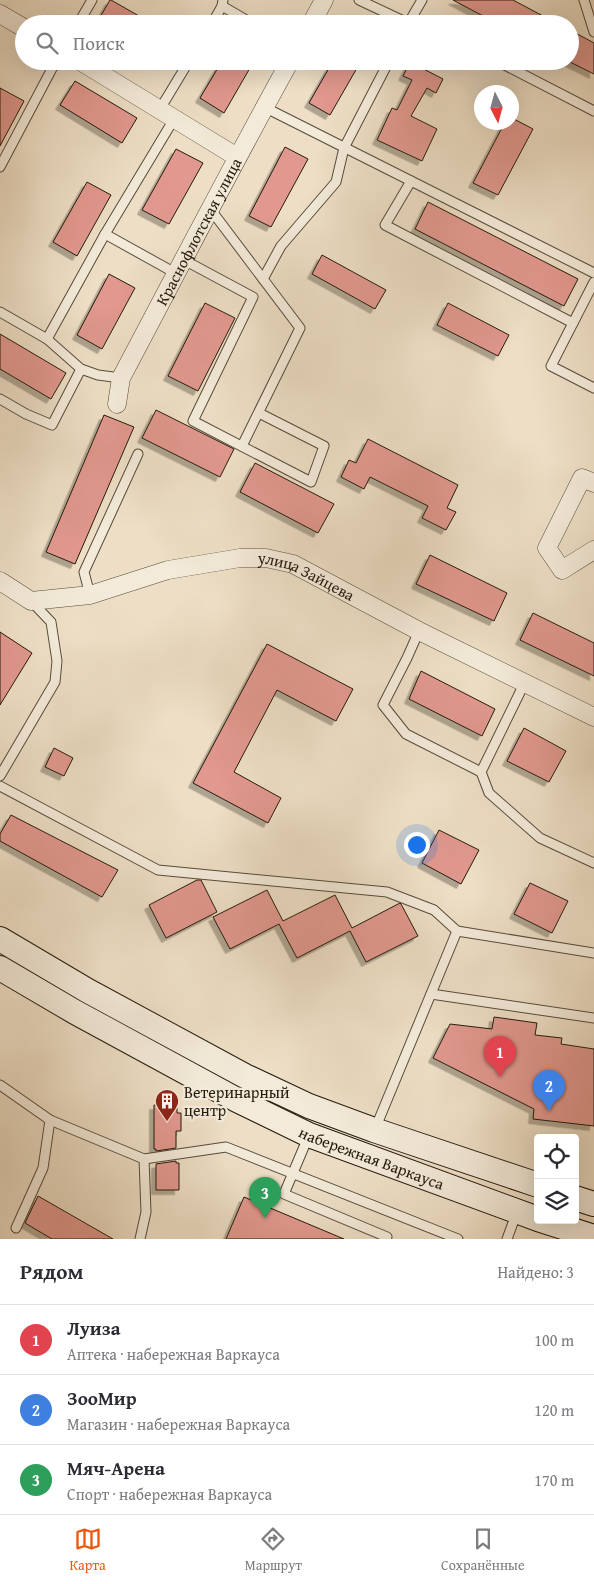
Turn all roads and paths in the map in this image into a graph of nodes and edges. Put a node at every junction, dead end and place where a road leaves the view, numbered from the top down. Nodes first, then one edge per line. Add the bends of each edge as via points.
1 (92, 0) edge
2 (324, 0) edge
3 (359, 0) edge
4 (422, 0) edge
5 (584, 0) edge
6 (222, 3) edge
7 (0, 14) edge
8 (83, 15) edge
9 (216, 15) edge
10 (240, 15) edge
11 (316, 15) edge
12 (392, 15) edge
13 (414, 15) edge
14 (15, 23) edge
15 (594, 32) edge
16 (51, 70) edge
17 (95, 70) edge
18 (185, 70) edge
19 (285, 70) edge
20 (383, 70) edge
21 (514, 70) edge
22 (264, 107) junction
23 (594, 111) edge
24 (167, 114) junction
25 (344, 148) junction
26 (237, 157) junction
27 (0, 168) edge
28 (411, 181) junction
29 (211, 210) junction
30 (104, 234) junction
31 (180, 267) junction
32 (594, 273) edge
33 (264, 280) junction
34 (594, 282) edge
35 (0, 312) edge
36 (573, 323) junction
37 (47, 339) junction
38 (81, 370) junction
39 (121, 378) junction
40 (594, 388) edge
41 (0, 399) edge
42 (117, 404) dead end
43 (259, 413) junction
44 (242, 446) junction
45 (138, 454) dead end
46 (594, 483) edge
47 (594, 550) edge
48 (0, 581) edge
49 (90, 595) junction
50 (31, 601) junction
51 (418, 631) junction
52 (525, 682) junction
53 (594, 717) edge
54 (481, 772) junction
55 (0, 776) edge
56 (0, 786) edge
57 (594, 863) edge
58 (457, 931) junction
59 (0, 939) edge
60 (594, 953) edge
61 (0, 968) edge
62 (431, 994) junction
63 (594, 1018) edge
64 (0, 1085) edge
65 (50, 1120) junction
66 (374, 1130) junction
67 (309, 1135) junction
68 (144, 1159) junction
69 (292, 1173) junction
70 (534, 1184) edge
71 (579, 1199) edge
72 (594, 1204) edge
73 (527, 1216) edge
74 (554, 1224) edge
75 (16, 1228) dead end
76 (434, 1234) edge
77 (387, 1237) dead end
78 (594, 1237) edge
79 (140, 1239) edge
80 (458, 1239) edge
81 (507, 1239) edge

1 - 8 lane
2 - 11 street
3 - 12 lane
4 - 13 lane
5 - 15 lane
6 - 9 lane
6 - 10 lane
7 - 14 street
16 - 27 lane
17 - 24 street
18 - 24 lane
19 - 22 street, Краснофлотская улица
20 - 25 lane
21 - 23 lane
22 - 25 lane
22 - 26 street, Краснофлотская улица
24 - 26 street
24 - 30 lane
25 - 28 lane
25 - 33 lane via 336,182 281,246
26 - 29 street, Краснофлотская улица
28 - 32 lane
28 - 36 lane via 385,225
29 - 31 street, Краснофлотская улица
29 - 33 lane
30 - 31 lane
30 - 37 lane
31 - 39 street, Краснофлотская улица
31 - 44 lane via 253,298 193,421
33 - 43 lane via 300,328
34 - 36 lane
35 - 37 lane
36 - 40 lane via 552,366
37 - 38 lane
38 - 39 lane
38 - 41 lane via 52,426 26,419
39 - 42 street, Краснофлотская улица
43 - 44 lane
43 - 44 lane via 324,446 311,482
45 - 49 lane via 84,572
46 - 47 street via 582,478 547,548 562,570
48 - 50 street
49 - 50 street, улица Зайцева
49 - 51 street, улица Зайцева via 168,570 240,558 266,558 293,564
50 - 55 lane via 51,622 57,661 55,682
51 - 52 street, улица Зайцева
51 - 54 lane via 383,705 406,734
52 - 53 street, улица Зайцева
52 - 54 lane
54 - 57 lane via 489,793 540,838
56 - 58 lane via 158,870 387,892 434,910
58 - 60 lane
58 - 62 lane
59 - 66 main road, набережная Варкауса via 246,1076 308,1106
61 - 67 main road, набережная Варкауса via 237,1100
62 - 63 lane
62 - 66 lane
64 - 65 lane
65 - 68 lane
65 - 75 lane via 43,1168
66 - 70 main road, набережная Варкауса
67 - 69 lane
67 - 73 main road, набережная Варкауса
68 - 69 lane via 226,1147
68 - 79 lane via 146,1212
69 - 76 lane
69 - 77 lane via 284,1194
71 - 72 main road
73 - 81 lane
74 - 78 main road
76 - 80 lane

